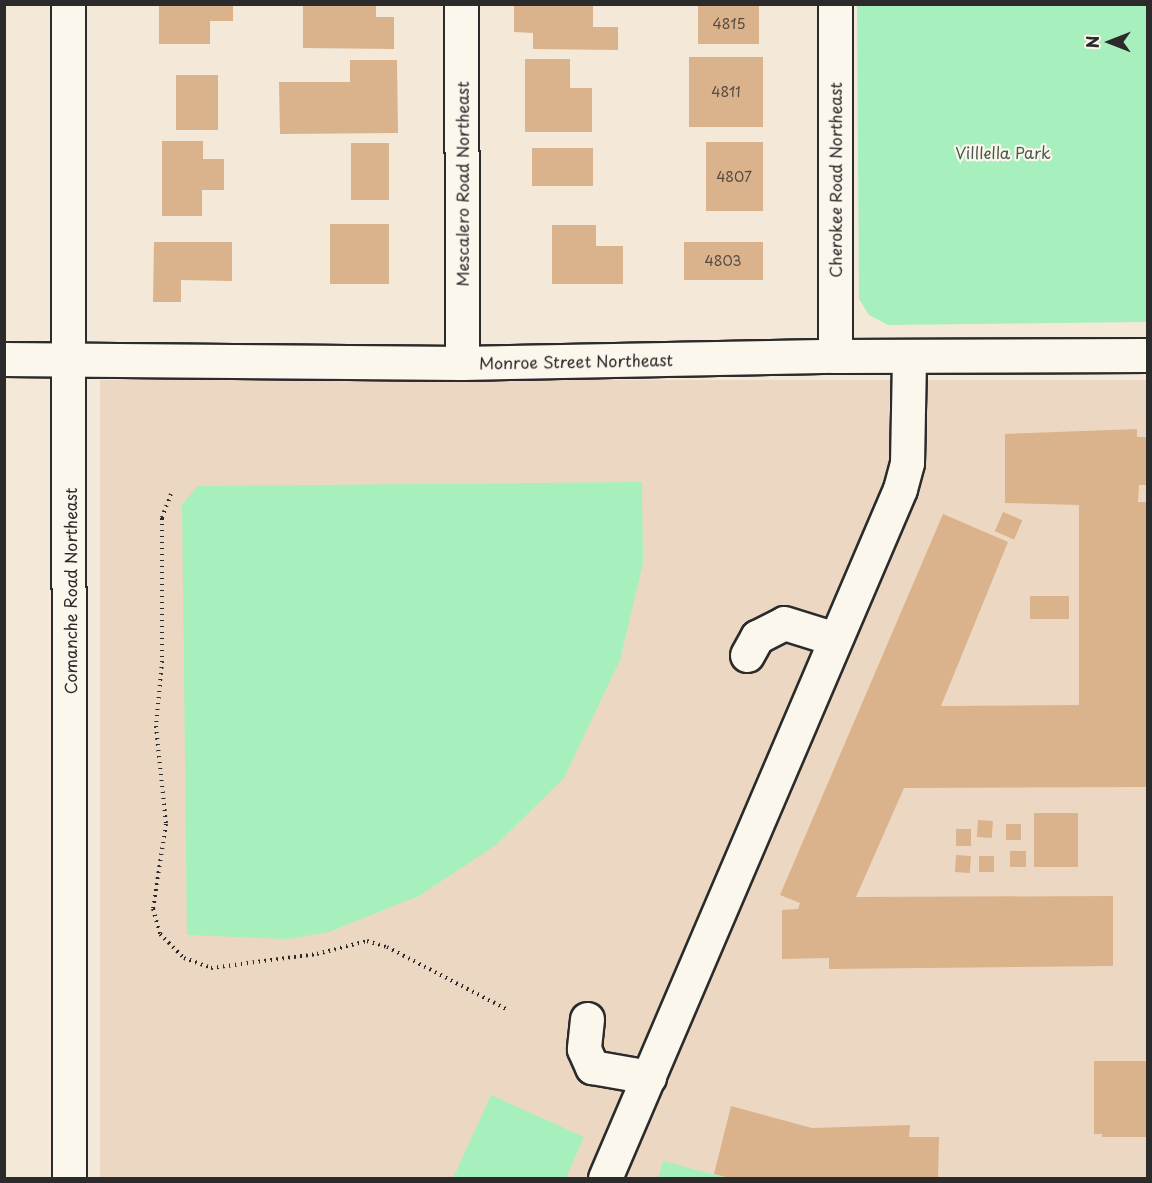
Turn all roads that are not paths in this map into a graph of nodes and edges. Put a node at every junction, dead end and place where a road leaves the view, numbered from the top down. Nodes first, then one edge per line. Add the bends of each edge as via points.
1 (68, 4) edge
2 (461, 4) edge
3 (835, 4) edge
4 (1148, 355) edge
5 (835, 356) junction
6 (909, 356) junction
7 (4, 359) edge
8 (70, 359) junction
9 (462, 363) junction
10 (835, 639) junction
11 (747, 655) dead end
12 (587, 1019) dead end
13 (649, 1077) junction
14 (69, 1179) edge
15 (604, 1179) edge

1 - 8 street, Comanche Road Northeast
2 - 9 street, Mescalero Road Northeast
3 - 5 street, Cherokee Road Northeast
4 - 6 street, Monroe Street Northeast
5 - 6 street, Monroe Street Northeast
5 - 9 street, Monroe Street Northeast
6 - 10 street via 907,463 900,489
7 - 8 street, Monroe Street Northeast
8 - 9 street, Monroe Street Northeast
8 - 14 street, Comanche Road Northeast
10 - 11 street via 784,622 757,637
10 - 13 street
12 - 13 street via 584,1049 592,1067
13 - 15 street

